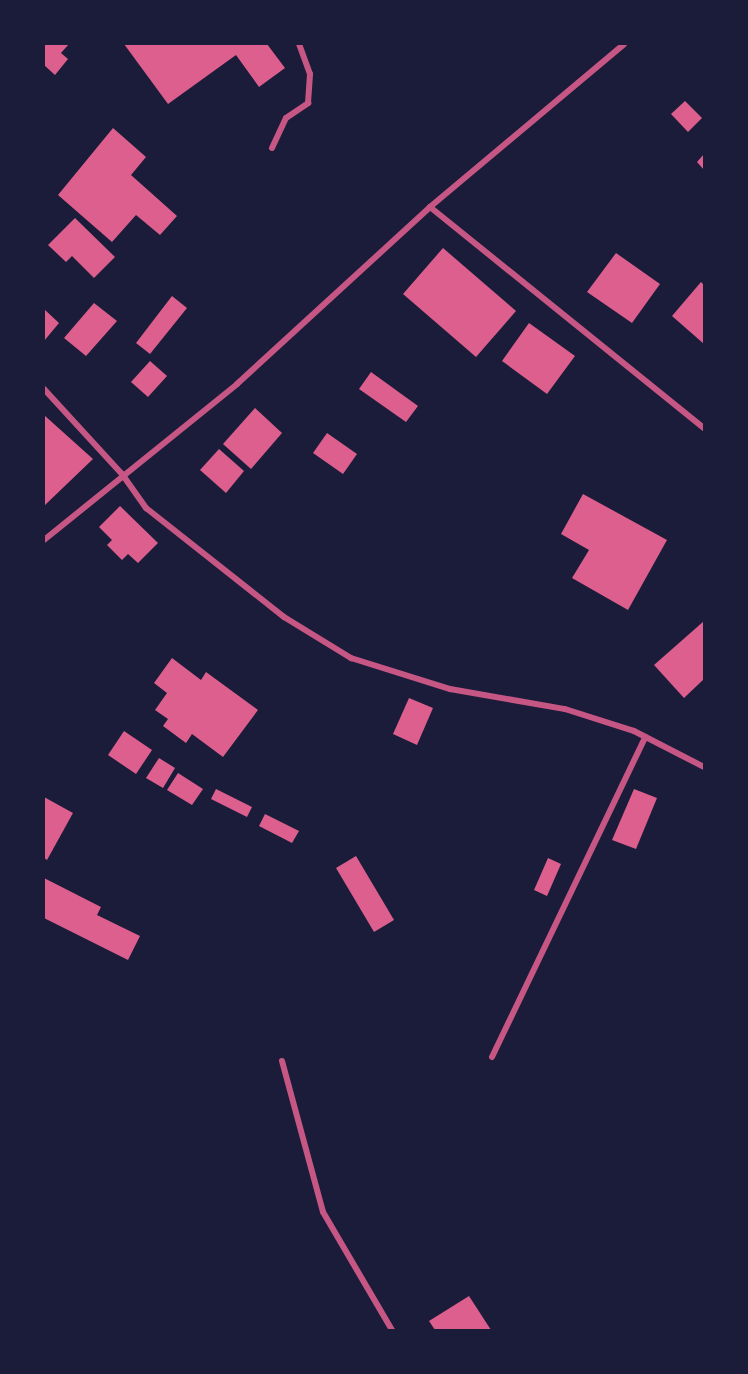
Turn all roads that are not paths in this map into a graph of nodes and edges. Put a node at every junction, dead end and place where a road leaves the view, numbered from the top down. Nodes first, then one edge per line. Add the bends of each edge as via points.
1 (299, 44) edge
2 (624, 44) edge
3 (272, 148) dead end
4 (430, 207) junction
5 (44, 389) edge
6 (705, 428) edge
7 (122, 474) junction
8 (44, 540) edge
9 (645, 737) junction
10 (705, 767) edge
11 (492, 1057) dead end
12 (282, 1061) dead end
13 (392, 1330) edge

1 - 3 street via 310,74 308,103 286,118
2 - 4 street
4 - 6 street
4 - 7 street via 237,384
5 - 7 street
7 - 8 street
7 - 9 street via 146,508 217,567 284,617 351,658 450,689 565,709
9 - 10 street
9 - 11 street
12 - 13 street via 323,1212

